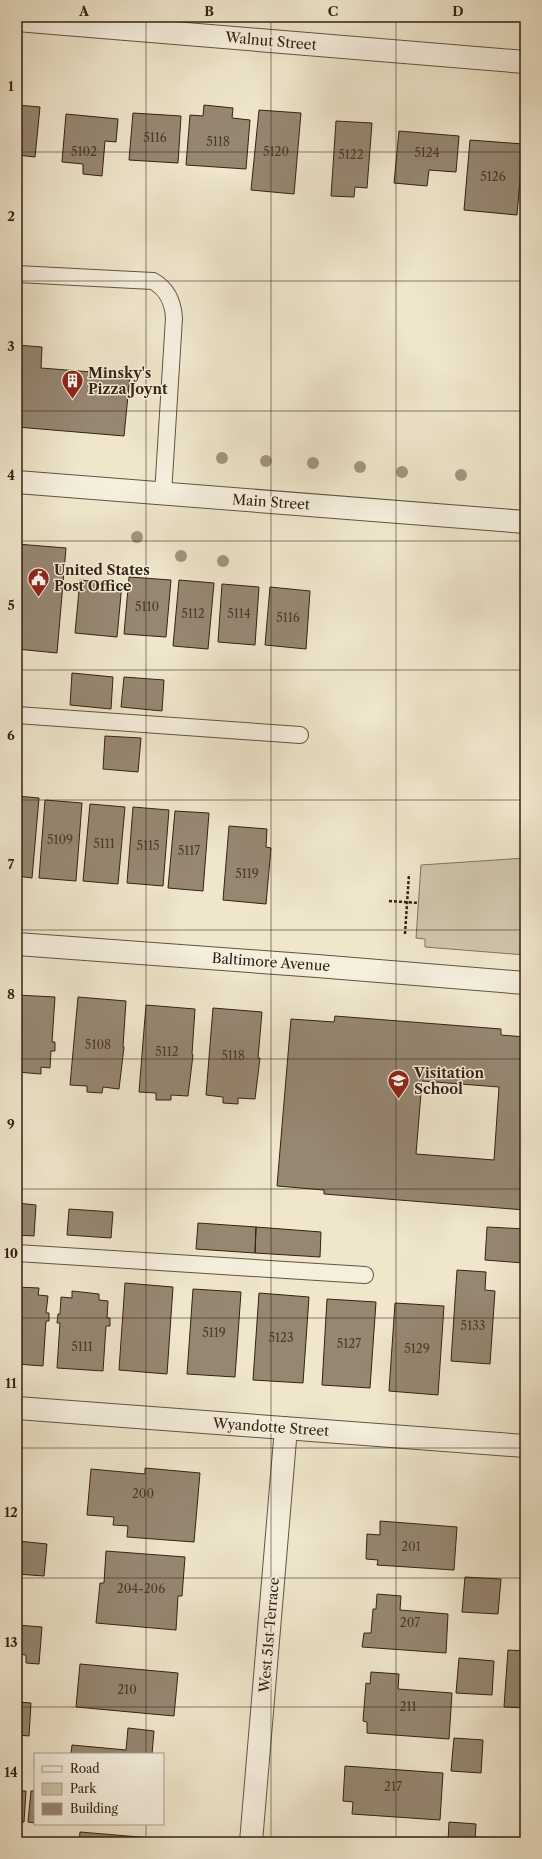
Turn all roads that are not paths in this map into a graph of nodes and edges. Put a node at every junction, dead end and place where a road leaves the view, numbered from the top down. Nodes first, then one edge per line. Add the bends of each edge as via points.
1 (17, 20) edge
2 (525, 62) edge
3 (17, 274) edge
4 (17, 482) edge
5 (163, 494) junction
6 (525, 522) edge
7 (17, 715) edge
8 (300, 735) dead end
9 (17, 944) edge
10 (525, 983) edge
11 (17, 1253) edge
12 (365, 1275) dead end
13 (17, 1408) edge
14 (286, 1428) junction
15 (525, 1446) edge
16 (251, 1842) edge

1 - 2 street, Walnut Street
3 - 5 lane via 153,281 163,287 173,307 174,318
4 - 5 street, Main Street
5 - 6 street, Main Street
7 - 8 lane
9 - 10 street, Baltimore Avenue
11 - 12 lane
13 - 14 street, Wyandotte Street
14 - 15 street, Wyandotte Street
14 - 16 street, West 51st Terrace

